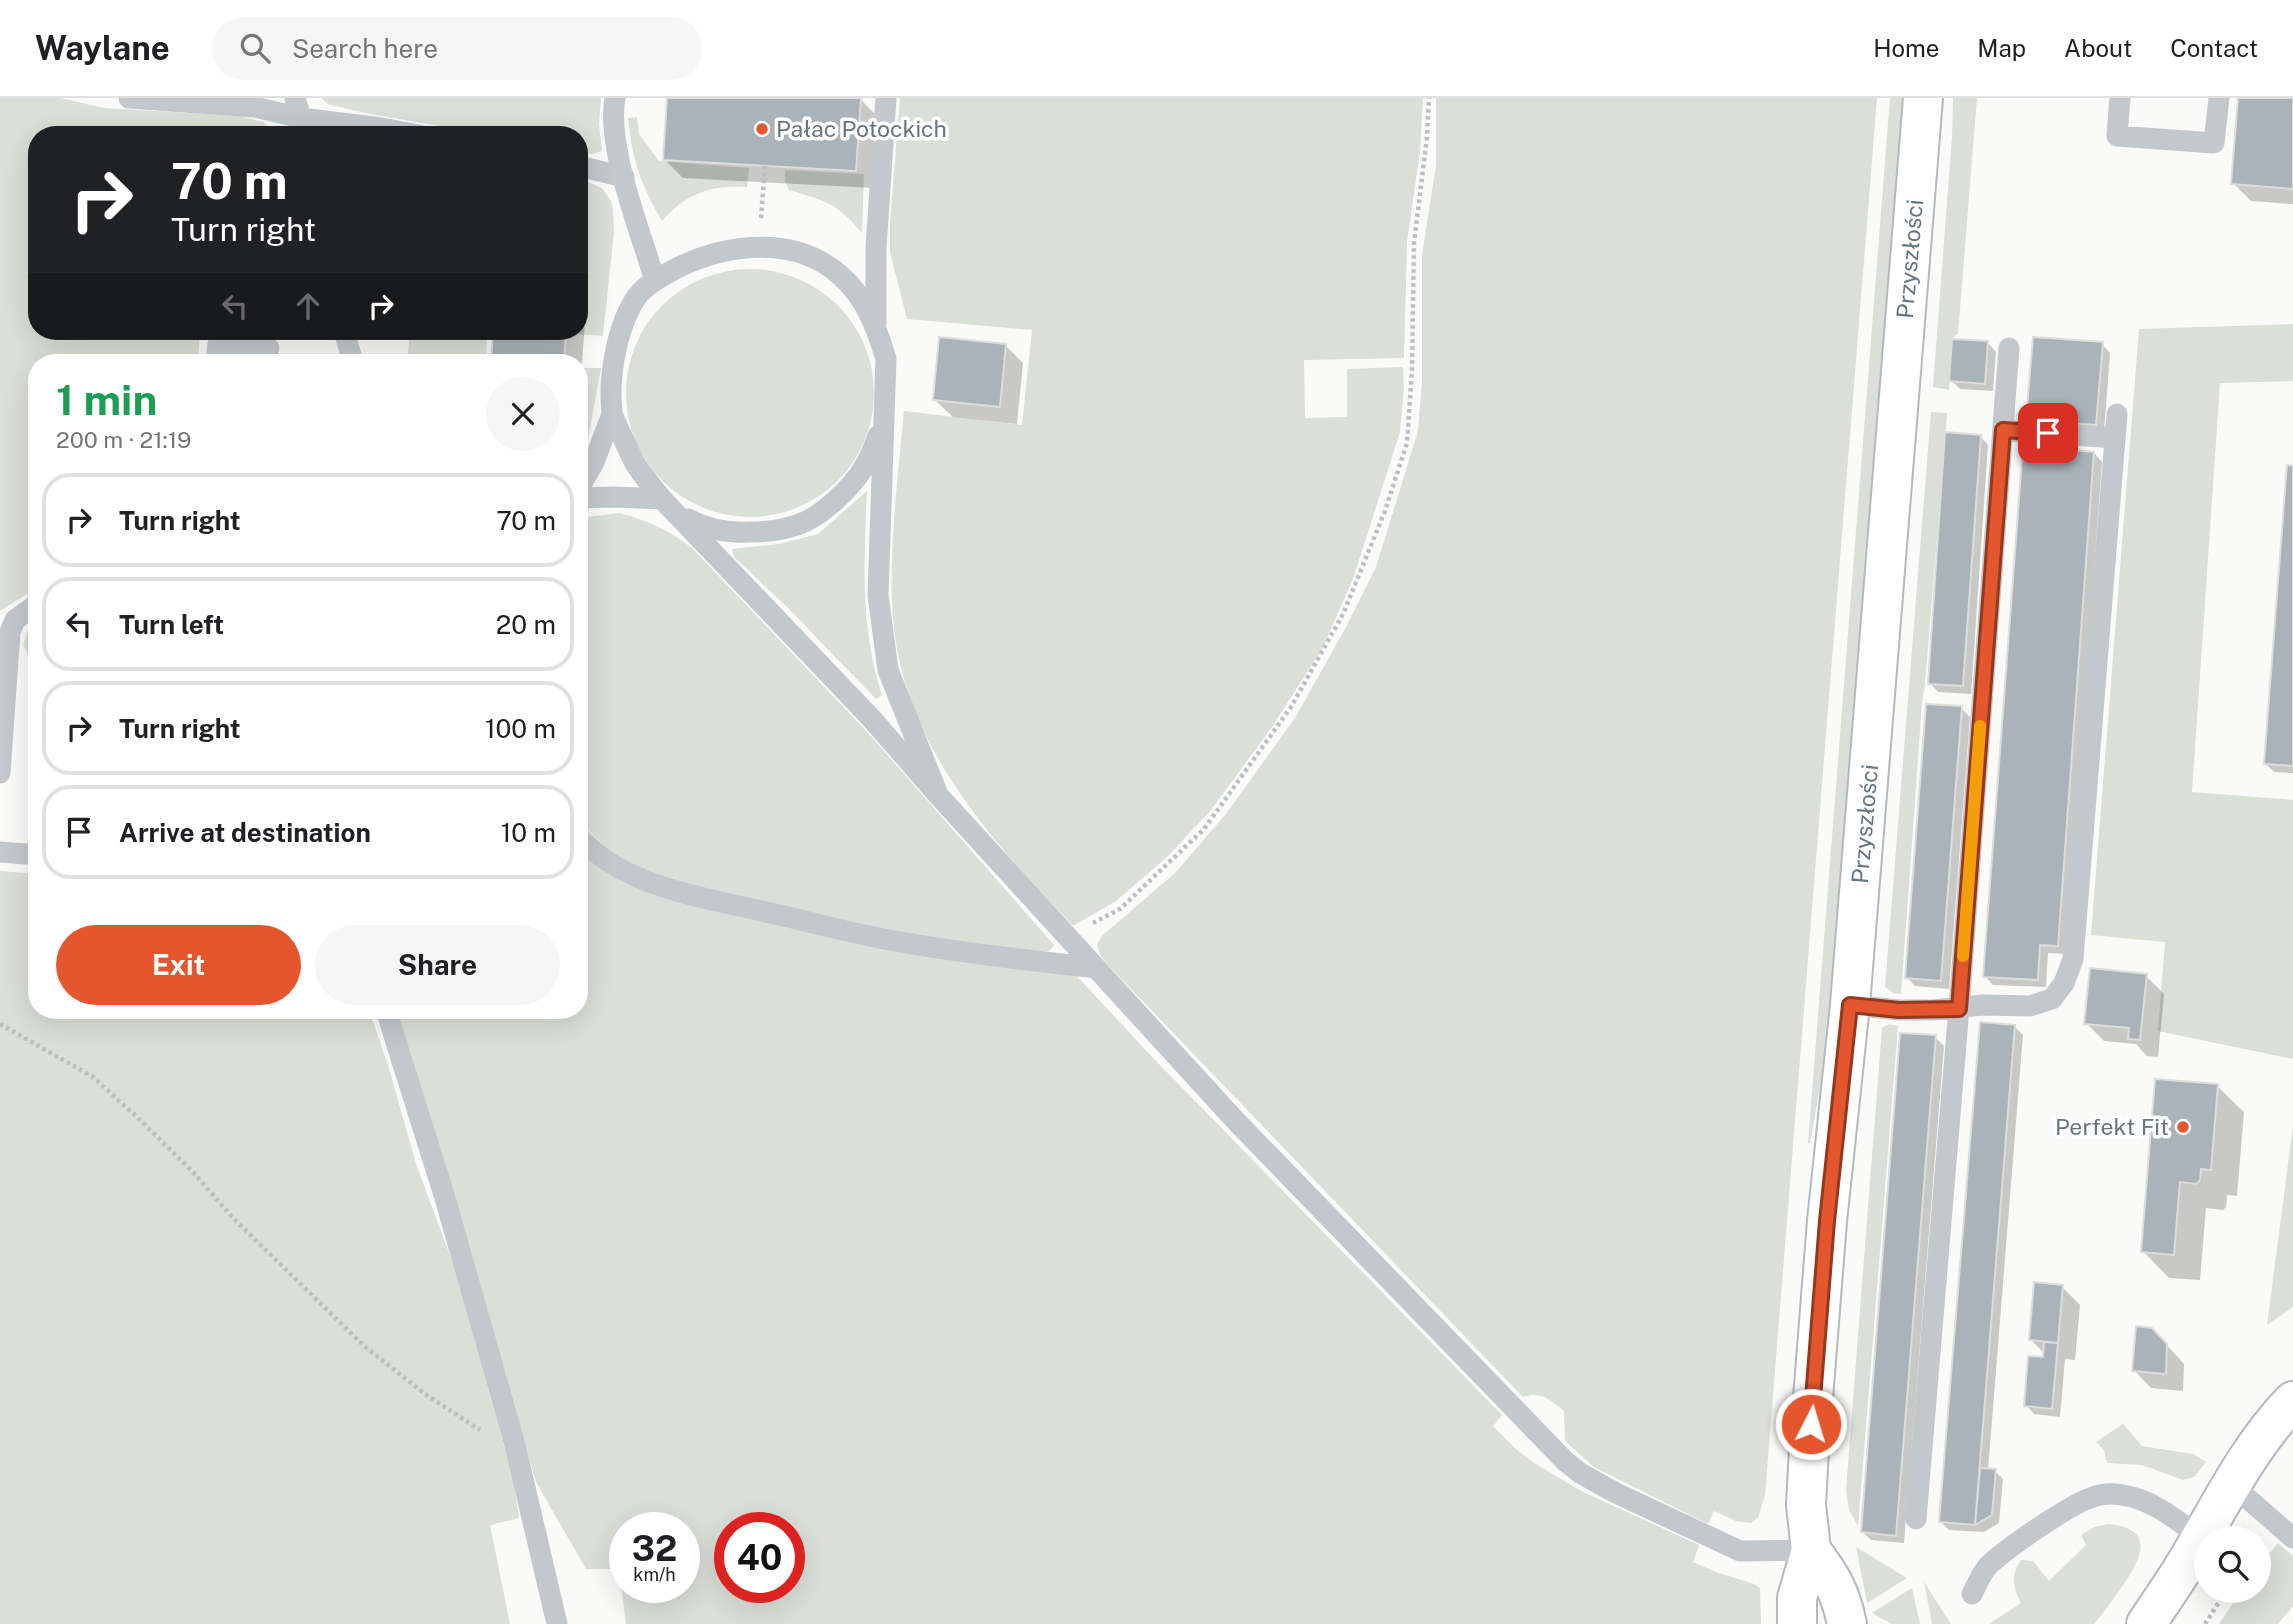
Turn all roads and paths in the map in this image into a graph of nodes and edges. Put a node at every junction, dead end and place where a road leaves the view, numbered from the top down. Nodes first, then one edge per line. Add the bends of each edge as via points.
1 (129, 98) edge
2 (615, 98) edge
3 (886, 98) edge
4 (1429, 98) edge
5 (1923, 98) edge
6 (2120, 98) edge
7 (2219, 98) edge
8 (301, 117) edge
9 (366, 126) edge
10 (765, 166) dead end
11 (588, 168) edge
12 (624, 177) junction
13 (762, 215) dead end
14 (655, 281) junction
15 (876, 327) junction
16 (269, 348) dead end
17 (2009, 348) dead end
18 (217, 354) edge
19 (612, 414) junction
20 (2117, 414) dead end
21 (884, 417) junction
22 (2003, 430) junction
23 (2115, 438) junction
24 (588, 472) edge
25 (588, 497) edge
26 (669, 506) junction
27 (28, 611) edge
28 (1, 741) edge
29 (0, 773) edge
30 (938, 795) junction
31 (588, 844) edge
32 (0, 852) edge
33 (28, 854) edge
34 (1067, 937) junction
35 (1096, 968) junction
36 (1850, 1005) junction
37 (1959, 1009) junction
38 (389, 1019) edge
39 (0, 1024) edge
40 (2293, 1401) edge
41 (515, 1445) junction
42 (2232, 1485) junction
43 (1916, 1519) dead end
44 (2209, 1526) edge
45 (2194, 1533) edge
46 (2293, 1538) edge
47 (1811, 1550) junction
48 (2194, 1550) edge
49 (1972, 1594) dead end
50 (2218, 1603) edge
51 (557, 1624) edge
52 (1797, 1624) edge
53 (1847, 1624) edge
54 (2146, 1624) edge
55 (2205, 1624) edge

1 - 8 lane via 255,107
2 - 12 lane via 614,136
3 - 15 lane
4 - 34 path via 1414,243 1407,443 1343,614 1291,707 1204,829 1119,908
5 - 36 street, Przyszłości
6 - 7 lane via 2117,136 2214,143
8 - 9 lane
10 - 13 path
11 - 12 lane
12 - 14 lane
14 - 15 lane via 697,258 729,250 790,250 819,260 841,276
14 - 19 lane via 639,293 625,317 616,347
15 - 21 lane via 886,359
16 - 18 lane via 218,344
17 - 22 lane
19 - 24 lane
19 - 26 lane via 636,465
20 - 23 lane
21 - 26 lane via 865,467 845,491 800,525 734,533 705,528
21 - 30 lane via 878,595 888,670
22 - 23 lane
22 - 37 lane
23 - 37 lane via 2073,959 2064,984 2052,999 2030,1006
25 - 26 lane via 614,496
26 - 30 lane
27 - 28 lane via 15,620 10,632
28 - 29 lane
30 - 34 lane
31 - 35 lane via 625,872 697,895 883,939
32 - 33 lane
34 - 35 lane
35 - 47 lane via 1234,1119 1580,1474 1740,1550
36 - 37 lane
36 - 47 street, Przyszłości via 1809,1449 1806,1505
37 - 43 lane
38 - 41 lane
39 - 41 path via 102,1085 364,1346 435,1401 493,1437
40 - 42 street
41 - 51 lane
42 - 44 street
42 - 46 lane
45 - 49 lane via 2144,1501 2112,1494 2093,1496 1996,1558
47 - 52 street, Przyszłości via 1797,1598
47 - 53 street, Przyszłości via 1841,1597
48 - 54 street
50 - 55 path

